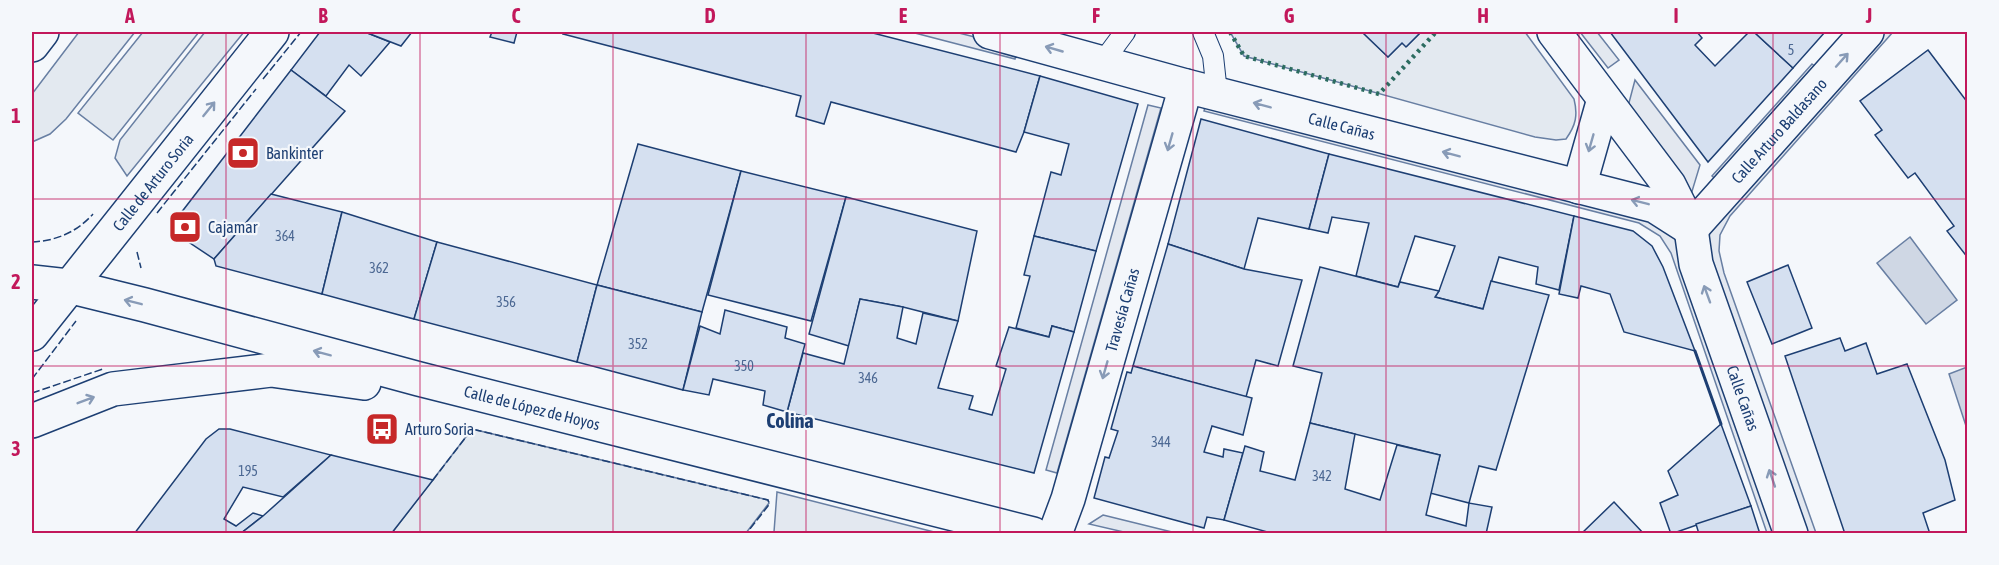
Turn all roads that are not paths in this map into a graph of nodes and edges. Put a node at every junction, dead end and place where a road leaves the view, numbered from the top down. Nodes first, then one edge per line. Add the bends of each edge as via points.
1 (42, 32) edge
2 (272, 32) edge
3 (990, 32) edge
4 (1125, 32) edge
5 (1203, 32) edge
6 (1554, 32) edge
7 (1867, 32) edge
8 (32, 45) edge
9 (1102, 63) junction
10 (1186, 86) junction
11 (1217, 93) junction
12 (1604, 99) junction
13 (1579, 187) junction
14 (1691, 229) junction
15 (32, 282) edge
16 (68, 286) junction
17 (32, 334) edge
18 (418, 380) junction
19 (32, 421) edge
20 (1033, 534) edge
21 (1055, 534) edge
22 (1791, 534) edge

1 - 8 street
16 -> 2 street, Calle de Arturo Soria
9 -> 3 street, Calle Cañas
4 - 9 lane
5 - 11 lane via 1213,56
6 - 12 street, Calle Cañas
14 -> 7 street, Calle Arturo Baldasano
9 - 10 street, Calle Cañas
10 - 11 street, Calle Cañas
10 -> 21 street, Travesía Cañas
13 -> 11 street, Calle Cañas
12 -> 13 street
12 - 14 street, Calle Cañas via 1669,185
14 -> 13 street, Calle Cañas via 1655,206
22 -> 14 street, Calle Cañas via 1696,264
15 - 16 street, Calle de López de Hoyos
16 - 17 street, Calle de Arturo Soria
18 -> 16 street, Calle de López de Hoyos
19 -> 18 street via 113,389 271,369 385,386
18 - 20 street, Calle de López de Hoyos

